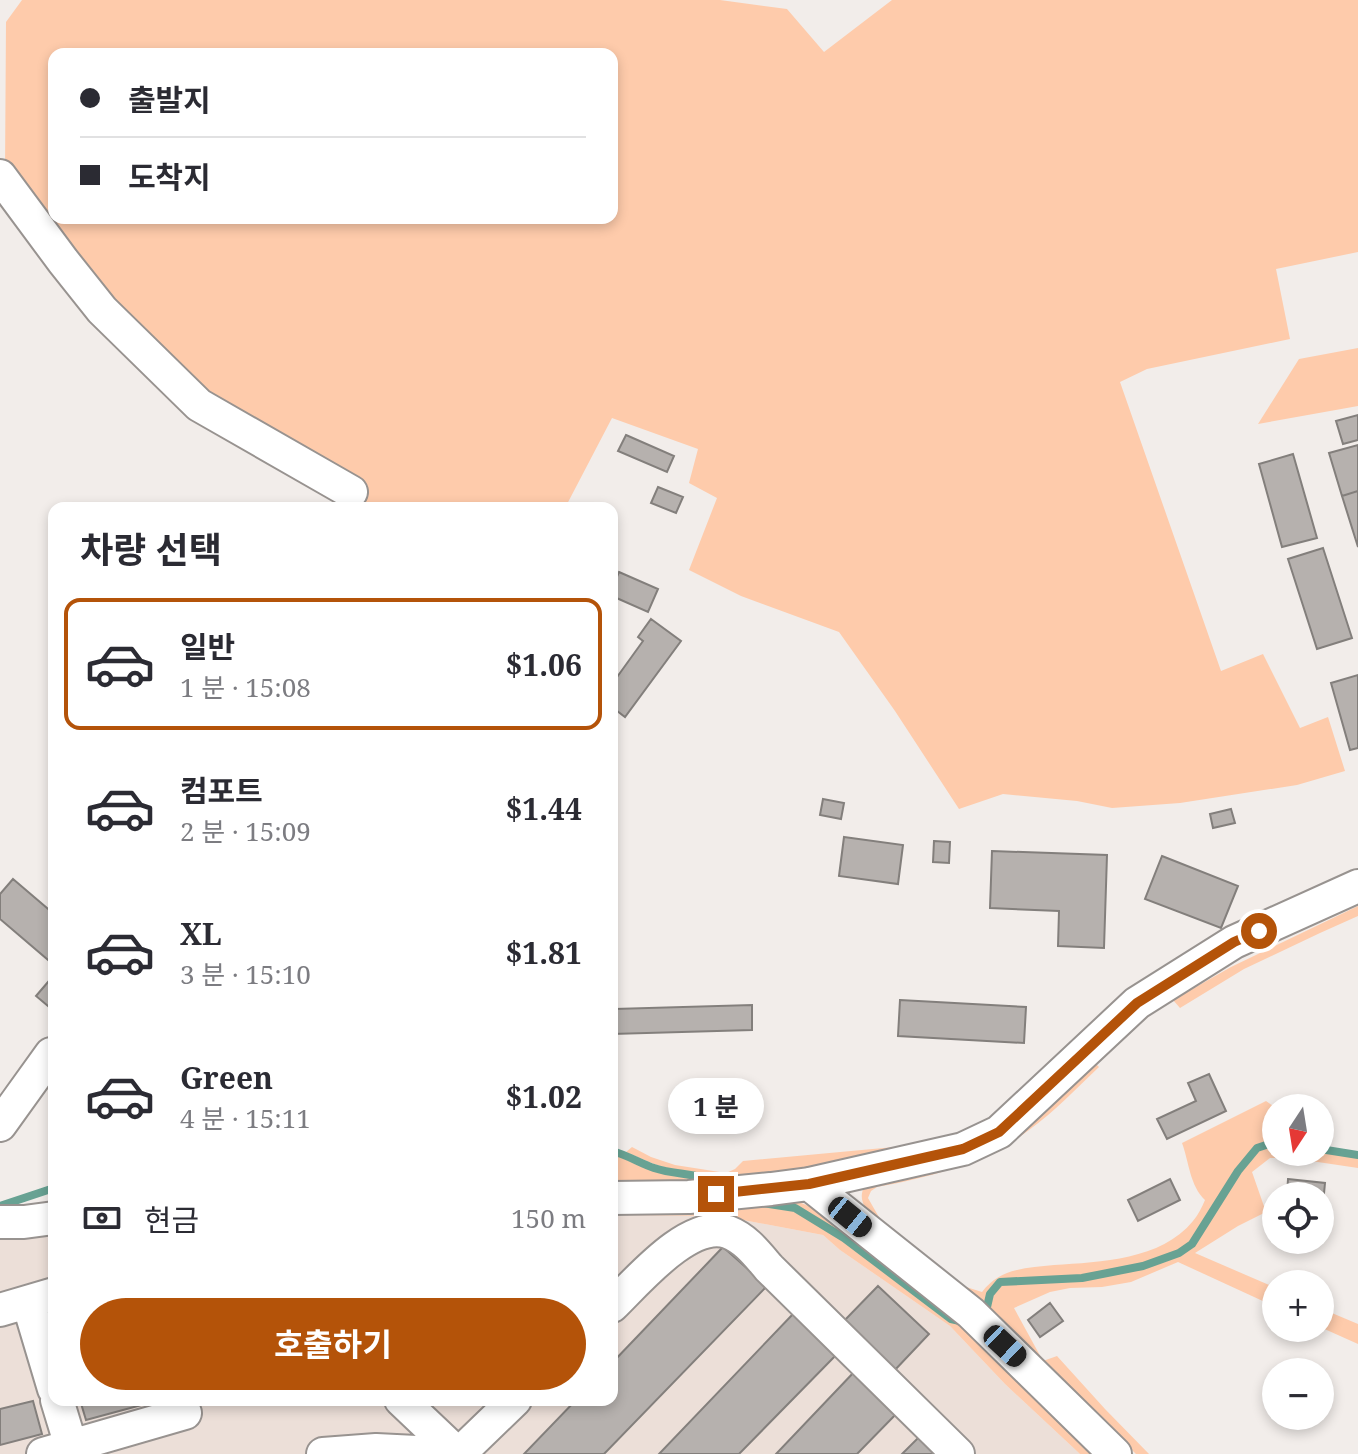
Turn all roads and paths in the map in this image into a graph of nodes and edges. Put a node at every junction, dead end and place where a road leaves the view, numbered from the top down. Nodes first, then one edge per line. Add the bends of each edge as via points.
1 (0, 176) edge
2 (351, 492) dead end
3 (1358, 886) edge
4 (48, 1058) edge
5 (0, 1125) edge
6 (809, 1184) junction
7 (618, 1198) edge
8 (48, 1219) edge
9 (0, 1222) edge
10 (618, 1300) edge
11 (27, 1302) edge
12 (48, 1370) edge
13 (57, 1406) edge
14 (407, 1406) edge
15 (509, 1406) edge
16 (185, 1413) dead end
17 (57, 1450) edge
18 (323, 1454) edge
19 (458, 1454) edge
20 (958, 1454) edge
21 (1115, 1454) edge

1 - 2 street via 102,310 199,405
3 - 6 street via 1234,942 1137,1003 999,1132 963,1149
4 - 5 street
6 - 7 street via 689,1197
6 - 21 street via 971,1313
8 - 9 street
10 - 20 street via 671,1249 700,1232 726,1231 751,1246
11 - 12 street
13 - 17 street
14 - 19 street
15 - 19 street
16 - 17 street
18 - 19 street

